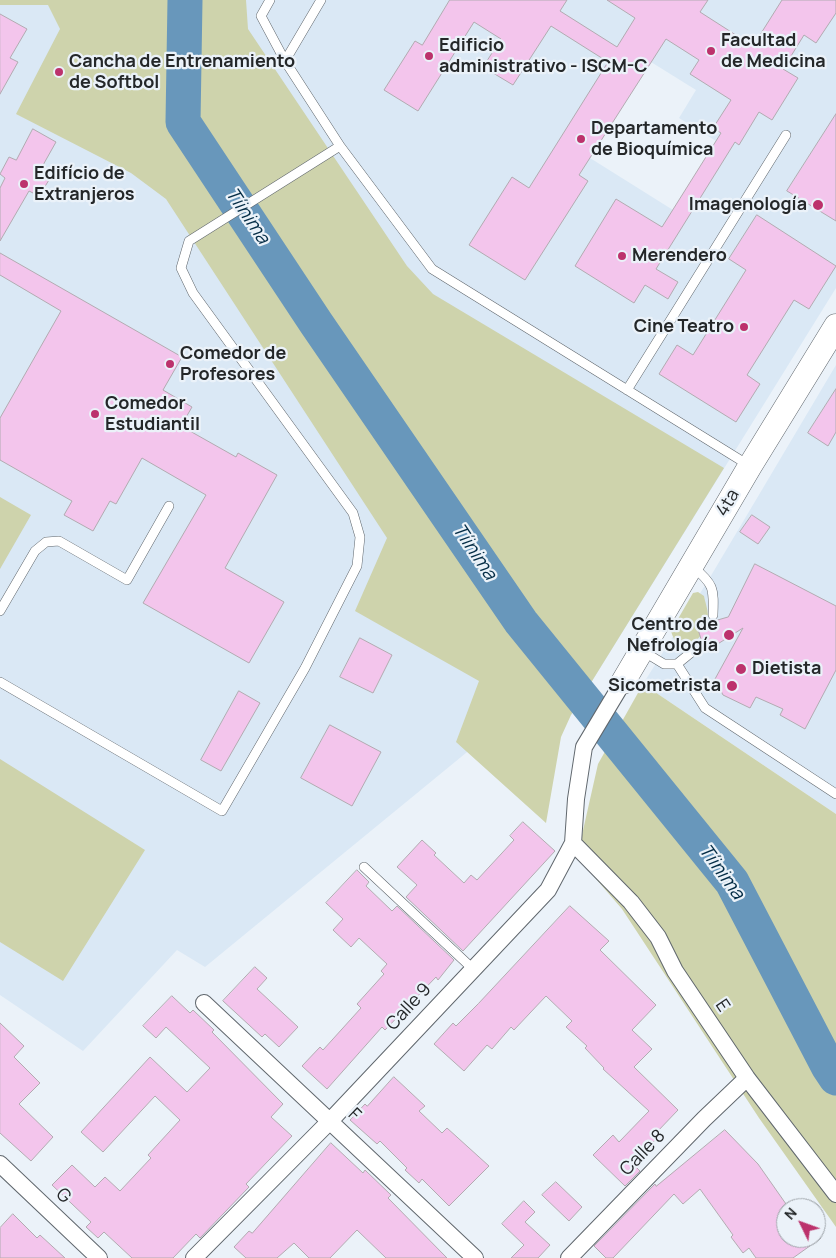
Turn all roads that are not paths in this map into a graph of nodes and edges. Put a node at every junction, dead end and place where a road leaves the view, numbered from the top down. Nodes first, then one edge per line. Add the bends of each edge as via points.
1 (270, 0) edge
2 (321, 0) edge
3 (285, 61) junction
4 (786, 135) dead end
5 (340, 146) junction
6 (836, 328) edge
7 (627, 390) junction
8 (750, 466) junction
9 (169, 506) dead end
10 (692, 565) junction
11 (0, 611) edge
12 (713, 615) dead end
13 (641, 650) junction
14 (693, 651) dead end
15 (677, 664) junction
16 (0, 682) edge
17 (623, 682) joint
18 (836, 794) edge
19 (573, 843) junction
20 (364, 868) dead end
21 (473, 969) junction
22 (204, 1003) dead end
23 (747, 1078) junction
24 (331, 1120) junction
25 (0, 1164) edge
26 (836, 1194) edge
27 (99, 1258) edge
28 (194, 1258) edge
29 (475, 1258) edge
30 (569, 1258) edge

1 - 3 lane via 261,16
2 - 3 lane
3 - 5 lane
4 - 7 lane
5 - 7 lane via 432,269
5 - 16 lane via 189,241 181,268 192,293 353,513 360,537 357,566 306,668 222,811
6 - 8 street, 4ta
7 - 8 lane
8 - 10 street, 4ta
9 - 11 lane via 128,580 59,541 46,542 35,551
10 - 12 lane via 714,590
10 - 13 street, 4ta
13 - 15 lane via 664,664
13 - 17 street, 4ta
14 - 15 lane
15 - 18 lane via 706,708
17 - 19 street, Calle 9 via 584,747
19 - 21 street, Calle 9 via 548,890
19 - 23 street, E via 631,902 658,937 675,971
20 - 21 lane
21 - 24 street, Calle 9
22 - 24 street, F
23 - 26 street, E
23 - 30 street, Calle 8
24 - 28 street, Calle 9
24 - 29 street, F
25 - 27 street, G

